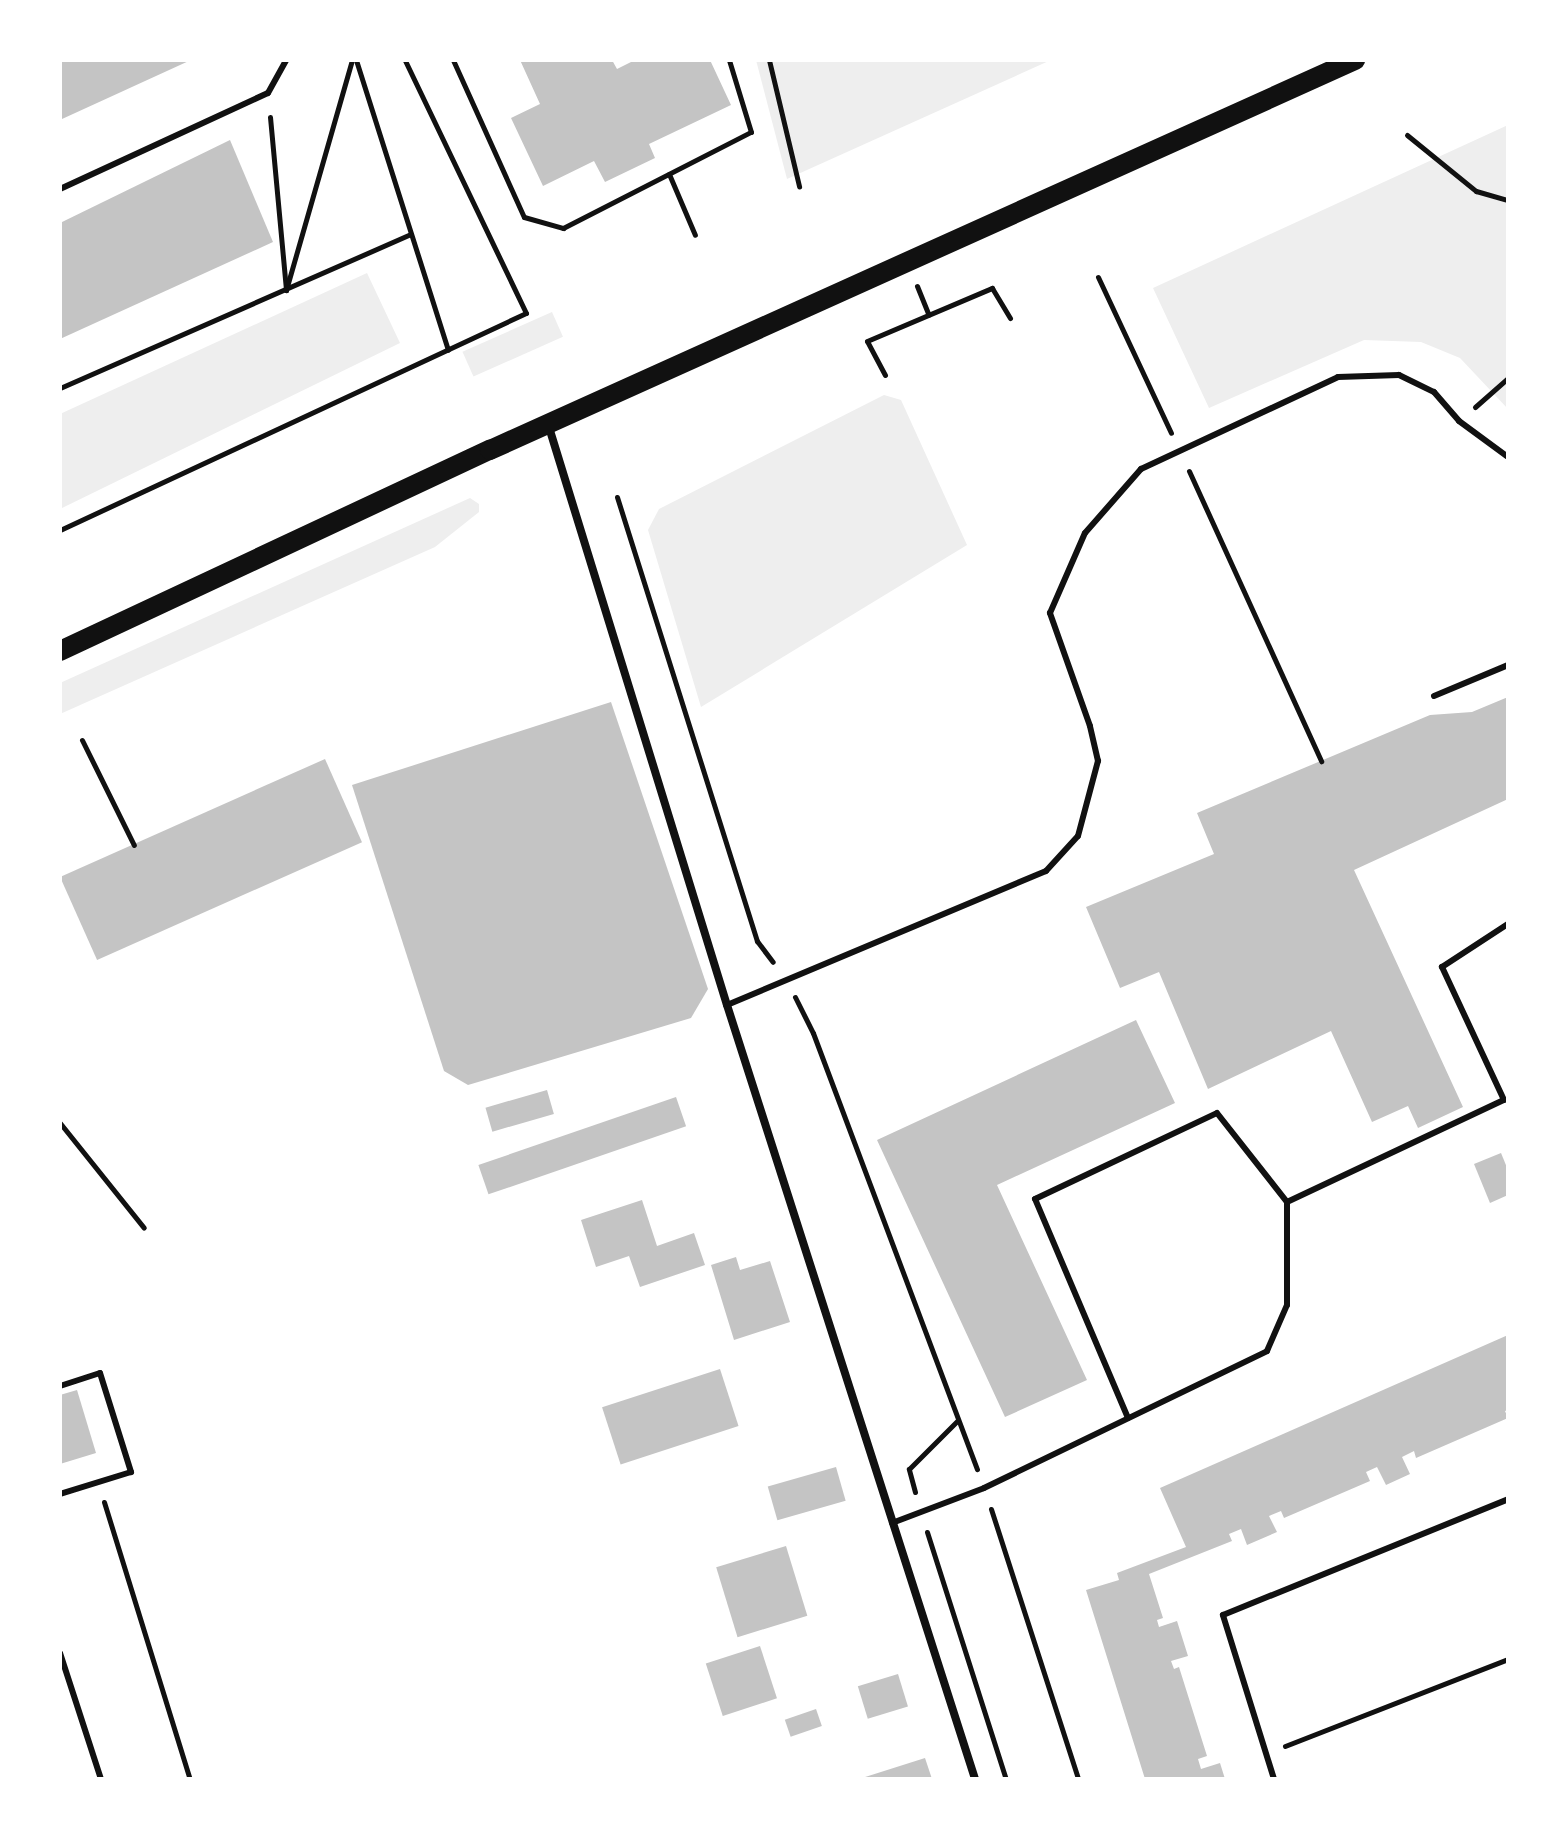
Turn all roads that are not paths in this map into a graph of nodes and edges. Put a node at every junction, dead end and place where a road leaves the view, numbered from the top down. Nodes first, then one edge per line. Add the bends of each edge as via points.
1 (286, 60) edge
2 (1343, 63) edge
3 (60, 189) edge
4 (548, 423) junction
5 (1508, 457) edge
6 (60, 651) edge
7 (1508, 665) edge
8 (1434, 696) dead end
9 (1508, 924) edge
10 (727, 1005) junction
11 (1287, 1202) junction
12 (60, 1386) edge
13 (1128, 1418) junction
14 (60, 1494) edge
15 (1508, 1499) edge
16 (892, 1523) junction
17 (60, 1653) edge
18 (101, 1779) edge
19 (975, 1779) edge
20 (1274, 1779) edge

1 - 3 lane via 268,93
2 - 4 main road
4 - 6 main road
4 - 10 street
5 - 10 lane via 1459,421 1434,392 1399,375 1338,377 1141,469 1085,533 1050,613 1098,761 1078,836 1046,871
7 - 8 lane
9 - 11 lane via 1442,967 1504,1100
10 - 16 street
11 - 13 lane via 1287,1305 1267,1351
11 - 13 lane via 1217,1113 1035,1199
12 - 14 lane via 100,1373 131,1472
13 - 16 lane via 984,1488
15 - 20 lane via 1223,1615
16 - 19 street
17 - 18 lane

